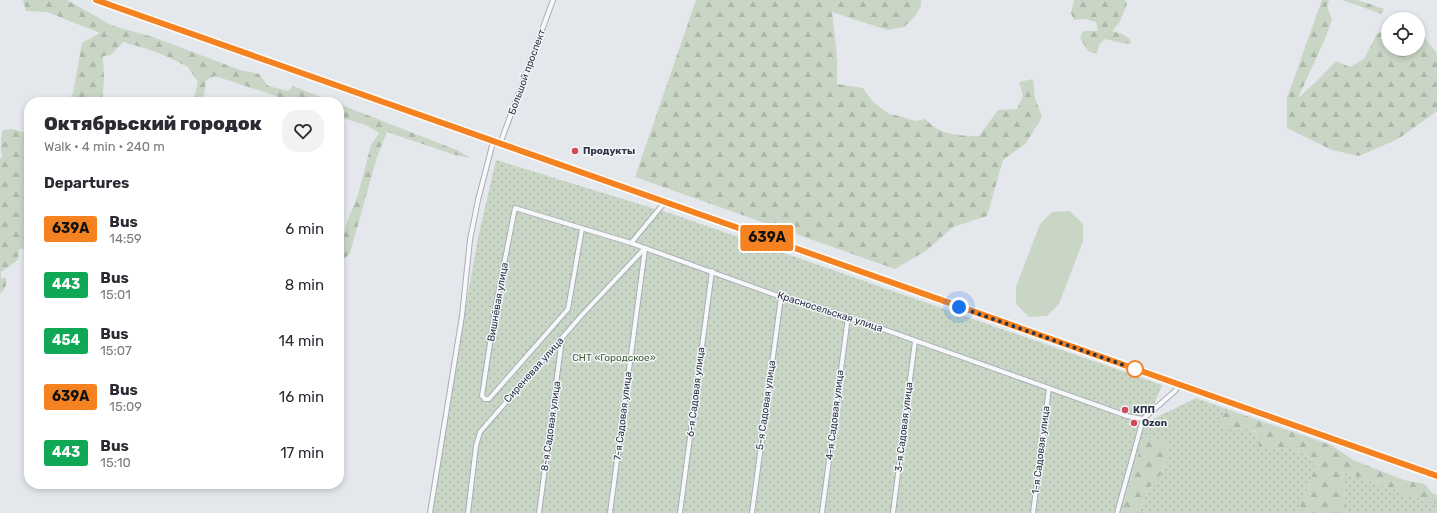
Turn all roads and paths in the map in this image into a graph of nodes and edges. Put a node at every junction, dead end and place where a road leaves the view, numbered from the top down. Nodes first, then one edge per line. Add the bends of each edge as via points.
1 (96, 0) edge
2 (553, 0) edge
3 (493, 142) junction
4 (500, 144) junction
5 (665, 202) junction
6 (515, 208) joint
7 (582, 229) junction
8 (632, 243) junction
9 (645, 248) junction
10 (712, 271) junction
11 (781, 297) junction
12 (848, 317) junction
13 (562, 338) junction
14 (915, 340) junction
15 (1179, 385) junction
16 (1049, 388) junction
17 (1144, 419) junction
18 (1437, 476) edge
19 (430, 513) edge
20 (468, 513) edge
21 (539, 513) edge
22 (610, 513) edge
23 (680, 513) edge
24 (752, 513) edge
25 (822, 513) edge
26 (893, 513) edge
27 (1033, 513) edge
28 (1117, 513) edge

1 - 3 main road
2 - 4 street, Большой проспект
3 - 4 main road
3 - 19 street via 470,240 462,316
4 - 5 main road
5 - 8 street
5 - 15 main road
6 - 7 street, Красносельская улица
6 - 7 street, Вишнёвая улица via 495,310 482,396 485,399 489,399 568,309
7 - 8 street, Красносельская улица
8 - 9 street, Красносельская улица
9 - 10 street, Красносельская улица
9 - 13 street, Сиреневая улица
9 - 22 street, 7-я Садовая улица
10 - 11 street, Красносельская улица
10 - 23 street, 6-я Садовая улица
11 - 12 street, Красносельская улица
11 - 24 street, 5-я Садовая улица
12 - 14 street, Красносельская улица
12 - 25 street, 4-я Садовая улица
13 - 20 street, Сиреневая улица via 480,432
13 - 21 street, 8-я Садовая улица
14 - 16 street, Красносельская улица
14 - 26 street, 3-я Садовая улица
15 - 17 street
15 - 18 main road
16 - 17 street, Красносельская улица via 1127,416
16 - 27 street, 1-я Садовая улица
17 - 28 street

